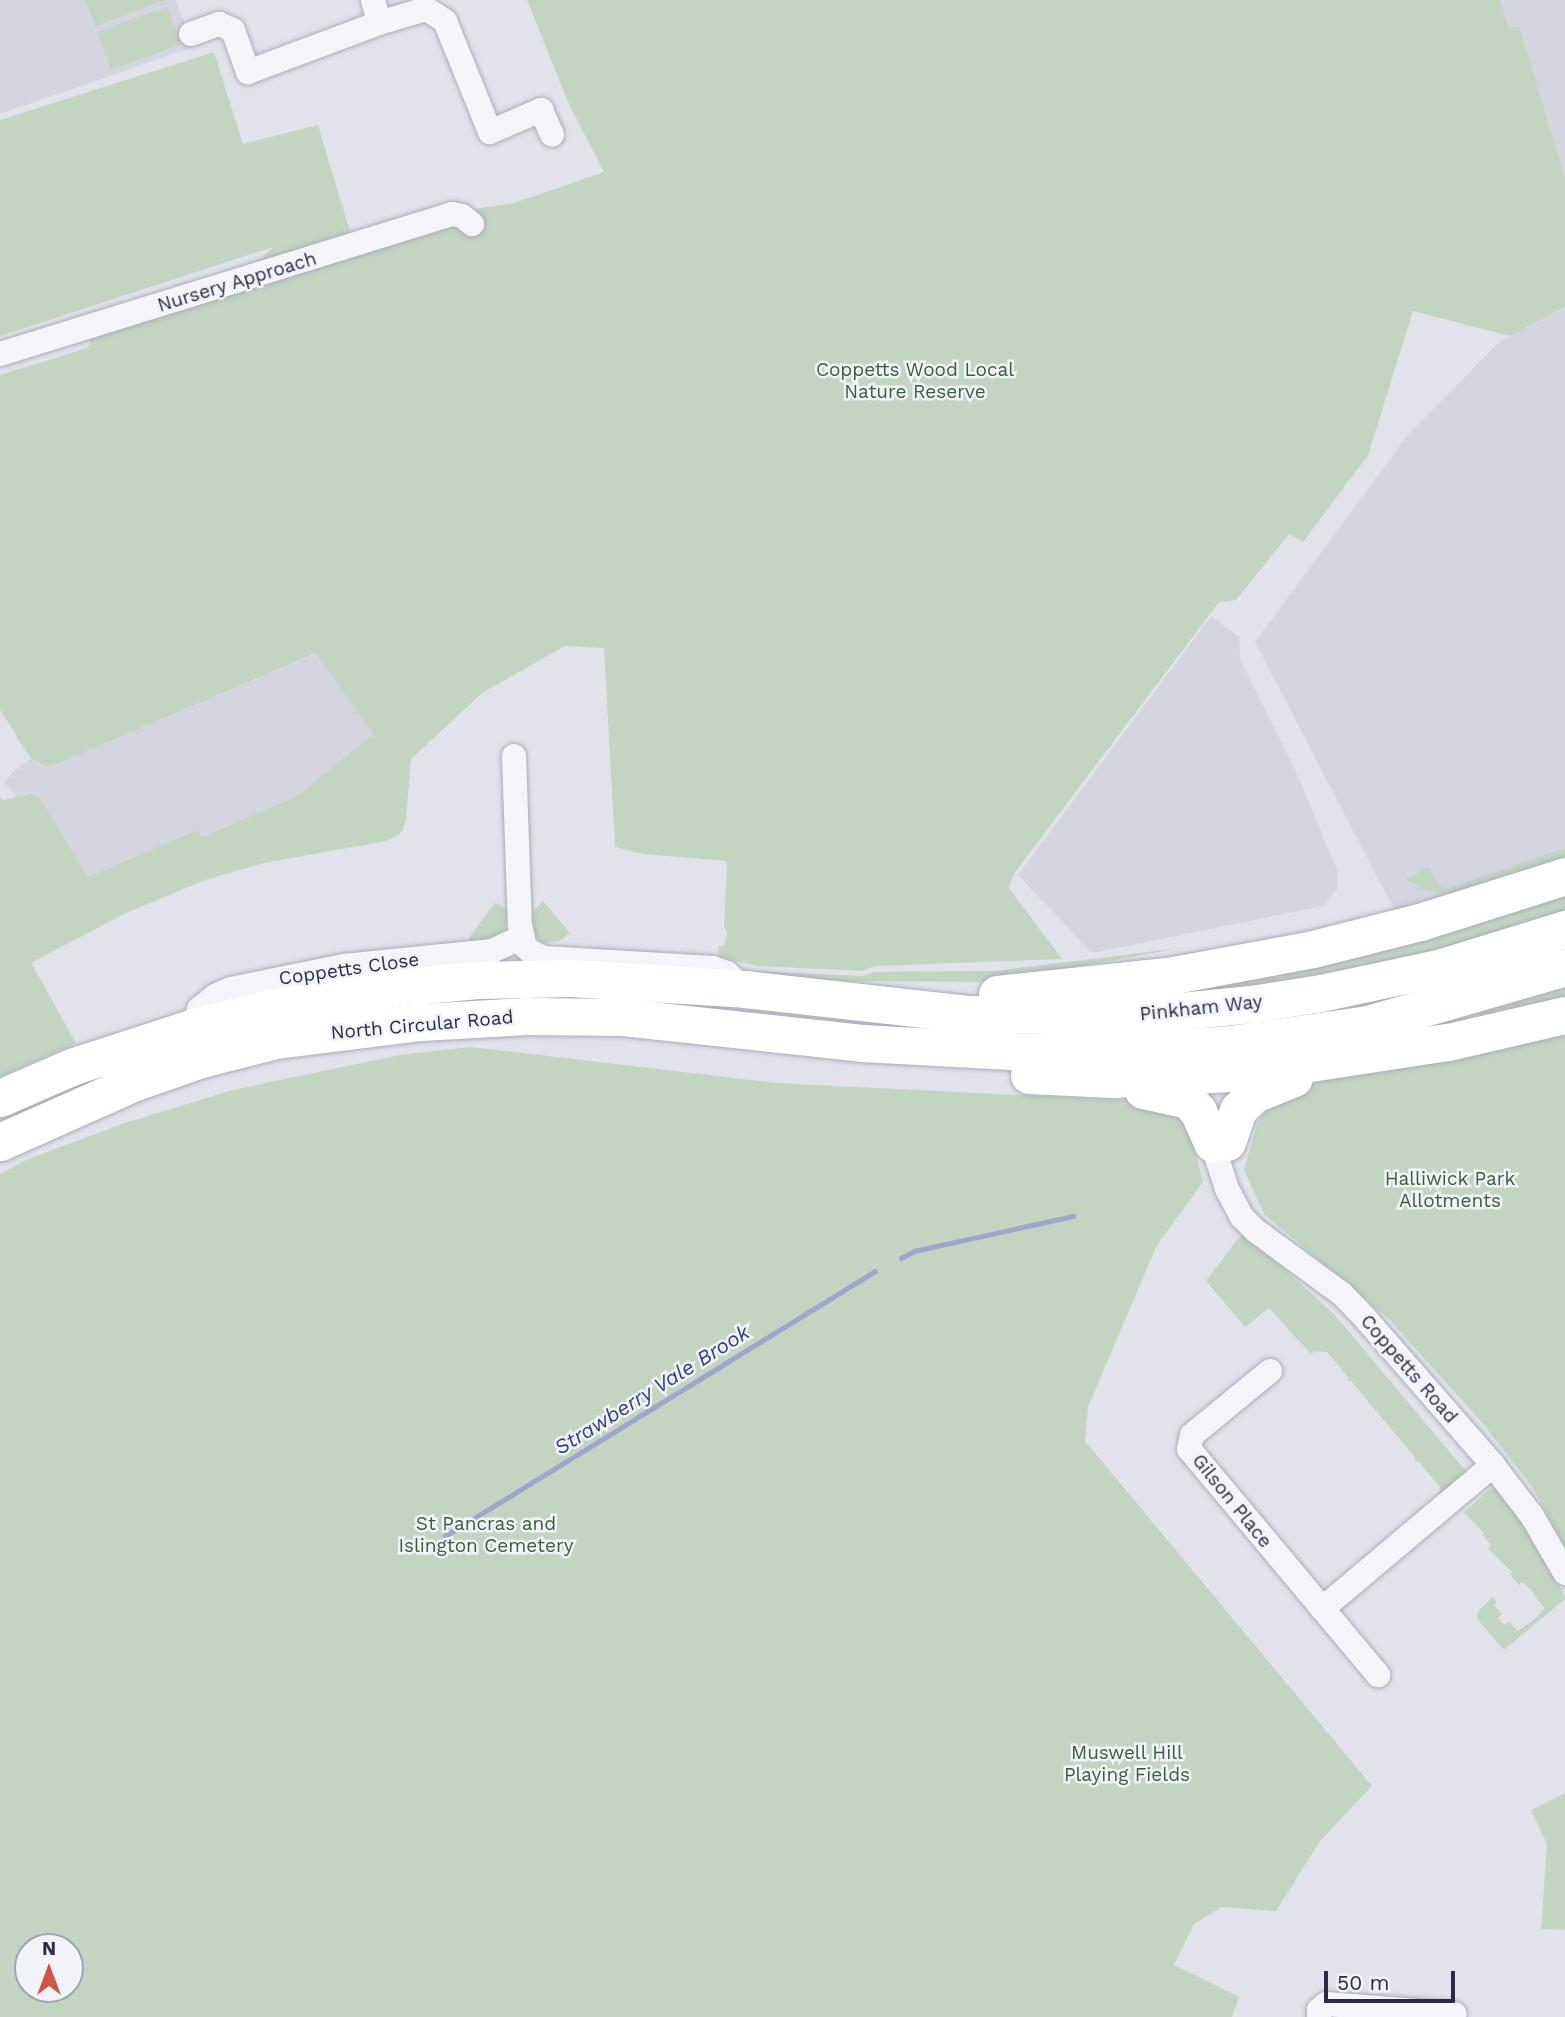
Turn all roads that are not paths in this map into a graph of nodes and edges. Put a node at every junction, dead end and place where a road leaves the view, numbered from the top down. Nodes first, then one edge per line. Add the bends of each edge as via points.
1 (376, 11) edge
2 (191, 34) dead end
3 (552, 135) dead end
4 (472, 224) dead end
5 (0, 354) edge
6 (514, 756) dead end
7 (1565, 876) edge
8 (1565, 929) edge
9 (522, 937) junction
10 (1565, 967) edge
11 (744, 989) junction
12 (828, 1000) junction
13 (1565, 1015) edge
14 (194, 1027) junction
15 (862, 1043) junction
16 (1340, 1060) junction
17 (1062, 1078) junction
18 (0, 1098) edge
19 (0, 1142) edge
20 (1220, 1142) junction
21 (1270, 1371) dead end
22 (1493, 1465) junction
23 (1565, 1573) edge
24 (1322, 1609) junction
25 (1378, 1675) dead end
26 (1455, 2014) dead end
27 (1319, 2017) edge

1 - 2 street via 248,72 233,30 219,24
1 - 3 street via 426,9 445,21 490,132 541,110
4 - 5 street, Nursery Approach via 452,214
6 - 9 street
7 - 12 highway via 1370,935 1174,975 1006,994
8 - 12 highway, Pinkham Way via 1442,967 1321,993 1179,1012 1018,1016
9 - 11 street via 531,952 544,958 713,968 727,973
9 - 14 street, Coppetts Close via 492,951 344,966 230,989 199,1009
10 - 15 highway, Pinkham Way via 1368,1024 1231,1044 1086,1053
11 - 12 highway, North Circular Road
11 - 14 highway, North Circular Road via 571,978 478,980 326,998
13 - 16 highway via 1448,1042
14 - 18 highway, North Circular Road via 74,1066
15 - 17 highway via 1006,1074
15 - 19 highway, North Circular Road via 623,1017 421,1022 276,1040 201,1059 135,1082
16 - 17 highway via 1194,1077
16 - 20 highway via 1254,1094 1238,1110
17 - 20 highway via 1182,1097 1194,1105
20 - 22 street, Coppetts Road via 1233,1204 1256,1231 1342,1294
21 - 24 street, Gilson Place via 1192,1435 1189,1449
22 - 23 street, Coppetts Road
22 - 24 street
24 - 25 street, Gilson Place
26 - 27 street via 1326,2004

